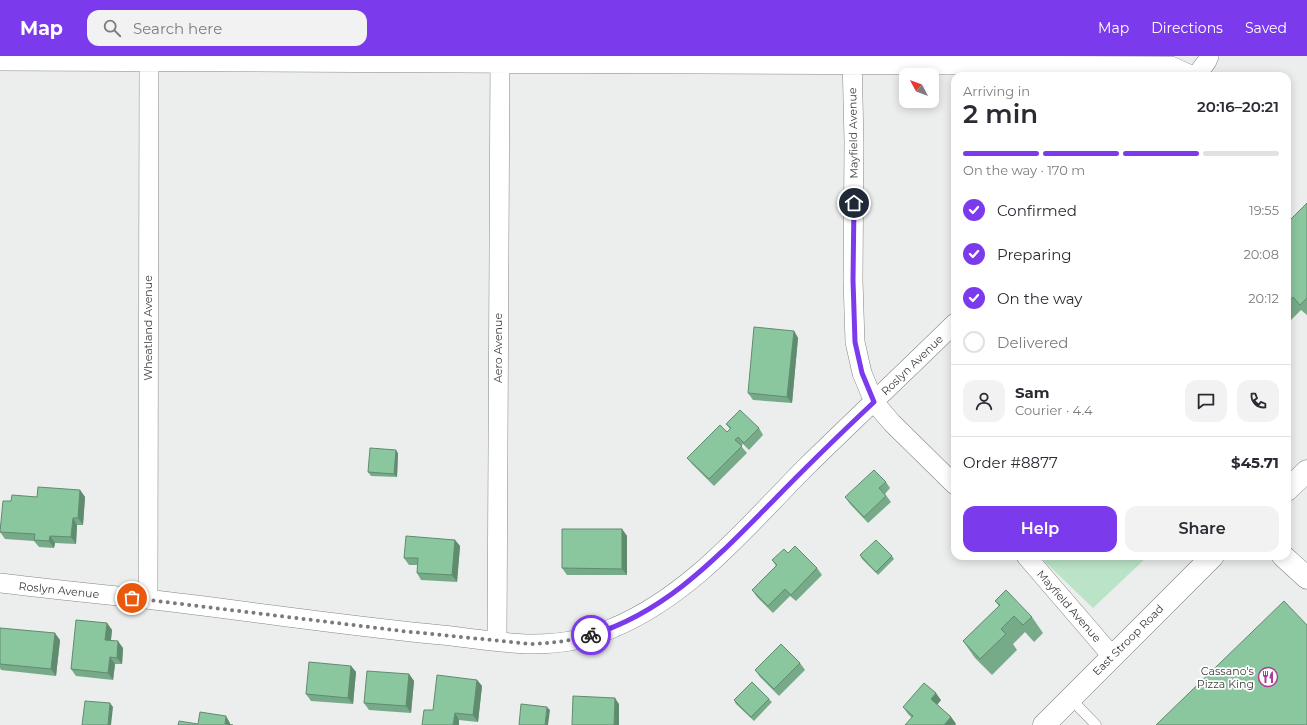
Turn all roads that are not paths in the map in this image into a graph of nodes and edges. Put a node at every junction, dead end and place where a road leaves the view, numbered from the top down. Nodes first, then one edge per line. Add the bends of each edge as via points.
1 (1209, 56) edge
2 (149, 59) edge
3 (500, 60) edge
4 (852, 60) edge
5 (0, 61) edge
6 (1185, 72) edge
7 (1197, 72) edge
8 (951, 327) edge
9 (874, 402) junction
10 (1307, 470) edge
11 (951, 480) edge
12 (1291, 486) edge
13 (1029, 560) edge
14 (1209, 560) edge
15 (1287, 560) edge
16 (1307, 578) edge
17 (0, 583) edge
18 (148, 599) junction
19 (497, 641) junction
20 (1112, 656) junction
21 (1070, 698) junction
22 (1044, 725) edge
23 (1096, 725) edge

1 - 7 street
2 - 3 street
2 - 5 street
2 - 18 street, Wheatland Avenue
3 - 4 street
3 - 19 street, Aero Avenue
4 - 6 street via 1171,66
4 - 9 street, Mayfield Avenue via 855,342 862,373
8 - 9 street, Roslyn Avenue
9 - 11 street, Mayfield Avenue
9 - 19 street, Roslyn Avenue via 717,558 681,588 642,614 611,629 579,639 546,644
10 - 12 main road
13 - 20 street, Mayfield Avenue
14 - 20 main road, East Stroop Road
15 - 16 main road
17 - 18 street, Roslyn Avenue
18 - 19 street, Roslyn Avenue
20 - 21 main road, East Stroop Road
21 - 22 main road, East Stroop Road
21 - 23 lane

